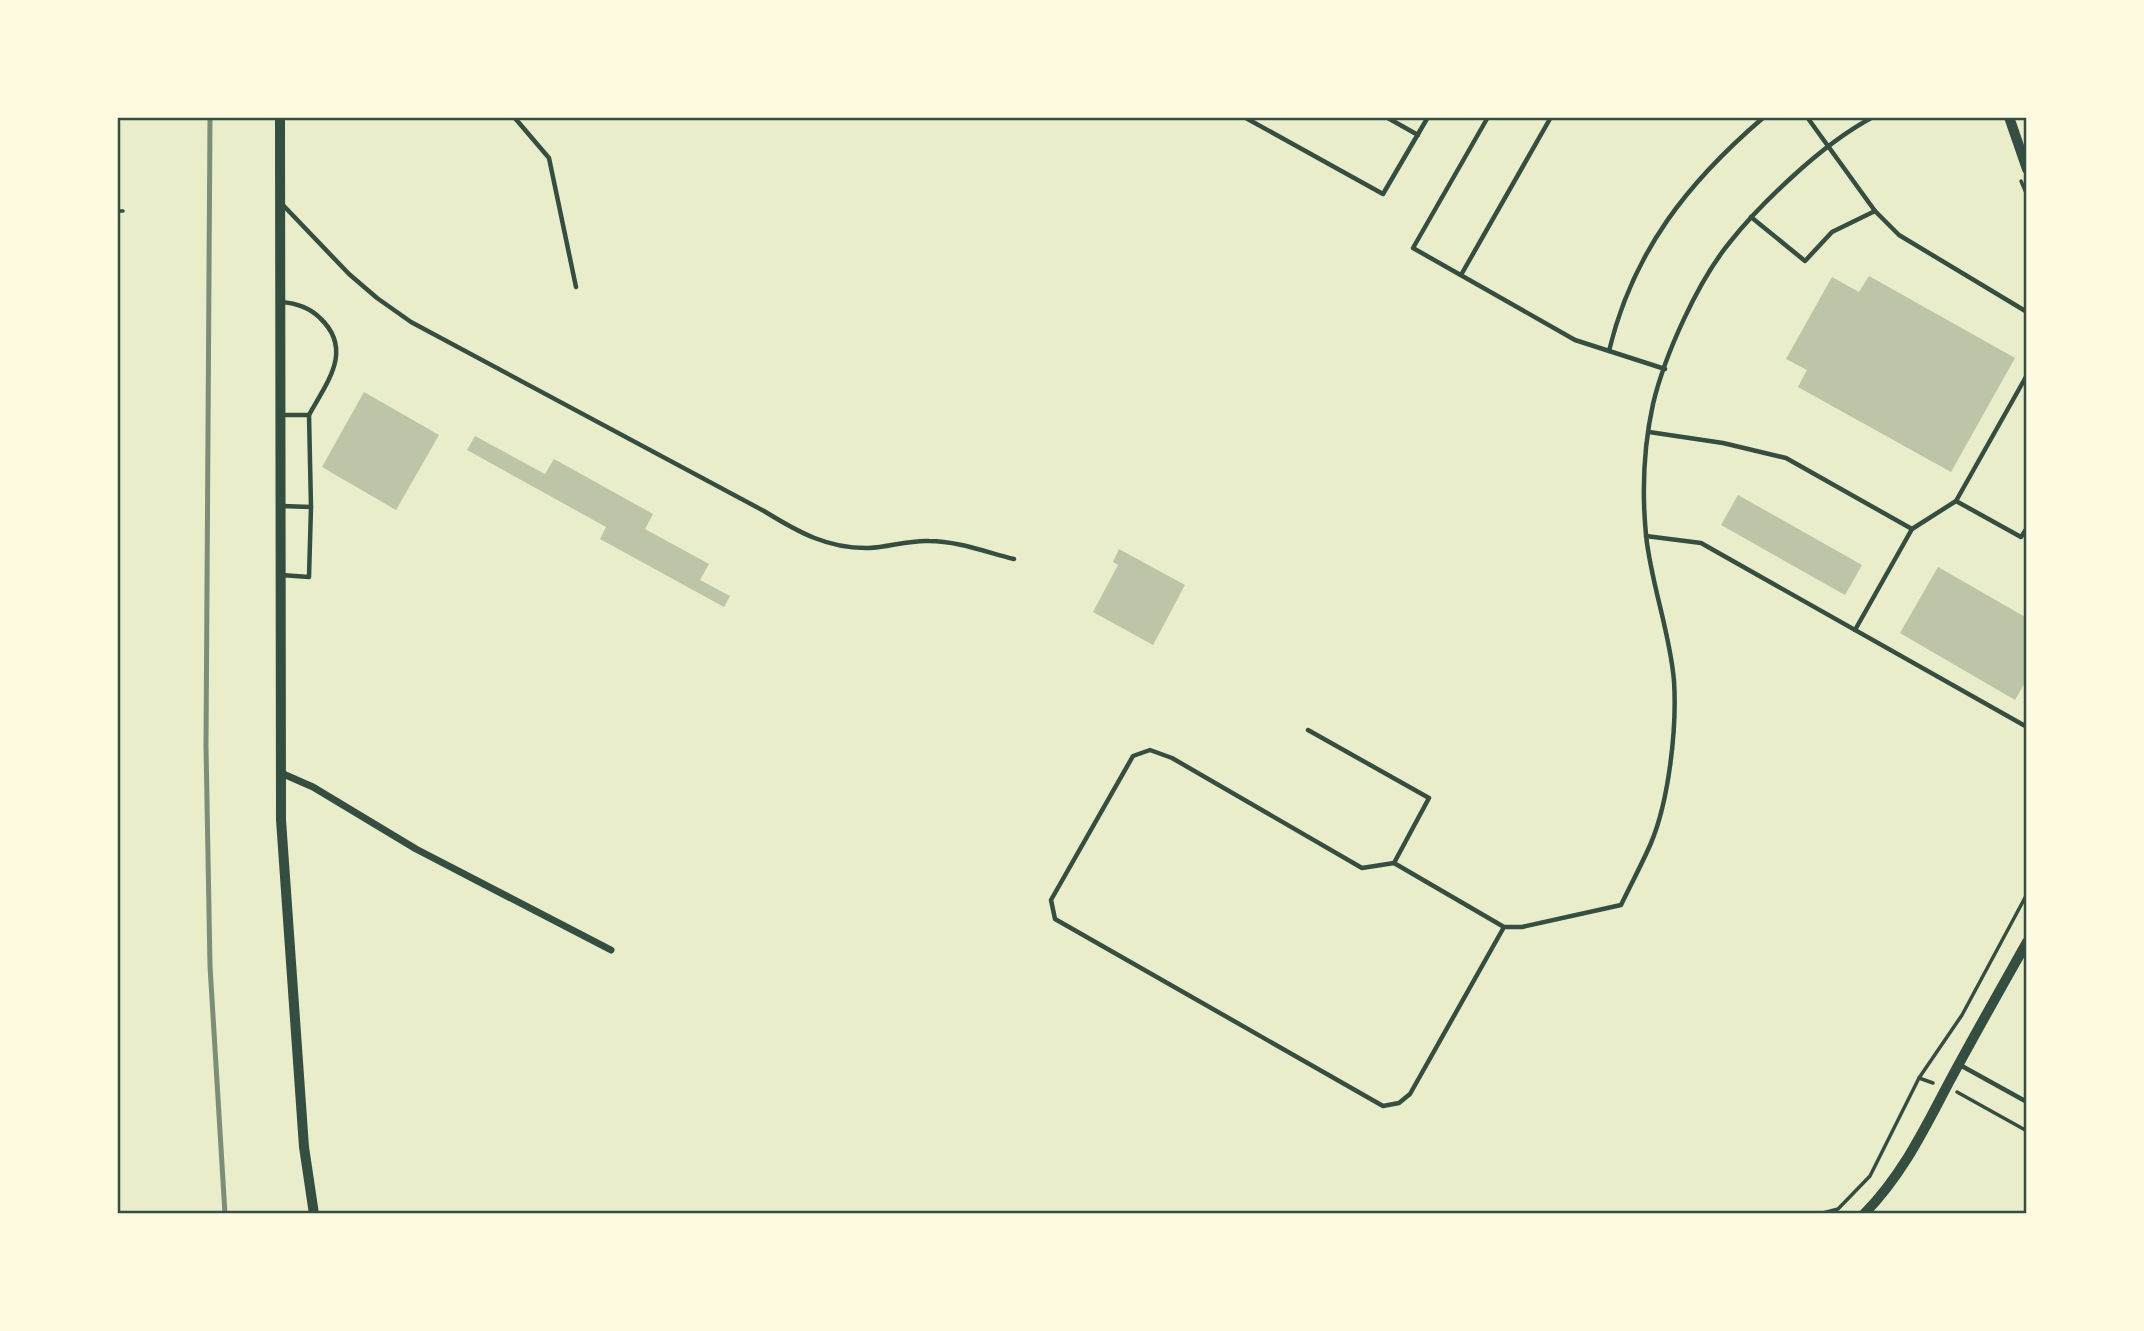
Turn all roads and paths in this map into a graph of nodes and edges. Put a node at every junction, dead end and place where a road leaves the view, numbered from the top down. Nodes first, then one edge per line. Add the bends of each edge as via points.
1 (280, 117) edge
2 (514, 117) edge
3 (1244, 117) edge
4 (1386, 117) edge
5 (1428, 117) edge
6 (1488, 117) edge
7 (1552, 117) edge
8 (1764, 117) edge
9 (1807, 117) edge
10 (1873, 117) edge
11 (2008, 117) edge
12 (1418, 135) junction
13 (1828, 147) junction
14 (2027, 169) edge
15 (280, 202) junction
16 (117, 211) edge
17 (123, 211) dead end
18 (1875, 211) junction
19 (1751, 217) junction
20 (1461, 275) junction
21 (576, 286) dead end
22 (280, 302) junction
23 (2027, 312) edge
24 (1609, 351) junction
25 (1665, 369) junction
26 (2027, 375) edge
27 (279, 415) junction
28 (309, 415) junction
29 (1649, 432) junction
30 (1956, 501) junction
31 (279, 506) junction
32 (311, 507) junction
33 (2027, 527) edge
34 (1912, 529) junction
35 (1646, 536) junction
36 (1014, 559) dead end
37 (280, 575) junction
38 (1855, 630) junction
39 (2027, 727) edge
40 (1308, 730) dead end
41 (281, 773) junction
42 (1394, 863) junction
43 (2027, 894) edge
44 (1504, 927) junction
45 (2027, 942) edge
46 (611, 950) dead end
47 (1959, 1064) junction
48 (1919, 1079) junction
49 (1946, 1088) junction
50 (2027, 1102) edge
51 (2027, 1131) edge
52 (314, 1214) edge
53 (1819, 1214) edge
54 (1864, 1214) edge

1 - 15 street
2 - 21 lane via 550,158
3 - 12 lane via 1383,194
4 - 12 lane
5 - 12 lane
6 - 20 lane via 1413,248
7 - 20 lane
8 - 24 lane via 1696,181 1665,222 1637,271
9 - 13 lane
10 - 13 lane
11 - 14 street
13 - 18 lane
13 - 19 lane
15 - 22 street
15 - 36 lane via 349,274 411,322 803,535 832,545 869,548 928,541
16 - 17 path
18 - 19 lane via 1832,232 1805,261
18 - 23 lane via 1899,235
19 - 25 lane via 1701,285
20 - 24 lane via 1575,340
22 - 27 street
22 - 28 lane via 311,310 330,328 337,343 334,368
24 - 25 lane
25 - 29 lane
26 - 30 lane
27 - 28 lane
27 - 31 street
28 - 32 lane
29 - 34 lane via 1786,458
29 - 35 lane
30 - 33 lane via 2021,537
30 - 34 lane
31 - 32 lane
31 - 37 street
32 - 37 lane via 309,577
34 - 38 lane
35 - 38 lane via 1701,543
35 - 44 lane via 1674,681 1671,756 1652,840 1621,905
37 - 41 street
38 - 39 lane
40 - 42 lane via 1429,798
41 - 46 street
41 - 52 street via 302,1120
42 - 44 lane
42 - 44 lane via 1362,868 1172,758 1150,750 1133,756 1051,900 1055,919 1383,1106 1399,1103 1410,1094
43 - 48 path via 1962,1015
45 - 47 street
47 - 49 street
47 - 50 lane
48 - 49 path
48 - 53 path via 1870,1176 1838,1209
49 - 51 path
49 - 54 street via 1914,1150

